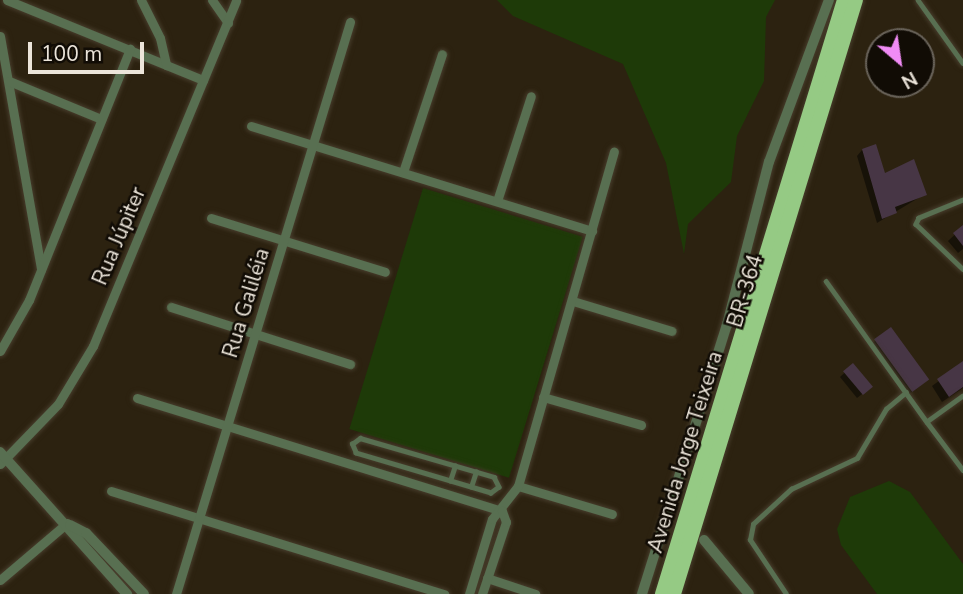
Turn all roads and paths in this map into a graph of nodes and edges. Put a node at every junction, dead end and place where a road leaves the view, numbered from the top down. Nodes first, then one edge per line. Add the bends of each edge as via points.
1 (7, 0) edge
2 (141, 0) edge
3 (212, 0) edge
4 (236, 0) edge
5 (844, 0) edge
6 (856, 0) edge
7 (918, 0) edge
8 (828, 1) edge
9 (351, 22) dead end
10 (228, 23) junction
11 (0, 36) edge
12 (130, 49) junction
13 (442, 54) dead end
14 (963, 64) edge
15 (166, 65) junction
16 (203, 80) junction
17 (9, 81) junction
18 (531, 96) dead end
19 (101, 119) junction
20 (251, 126) dead end
21 (314, 144) junction
22 (614, 151) dead end
23 (403, 172) junction
24 (963, 200) edge
25 (497, 201) junction
26 (211, 218) dead end
27 (592, 231) junction
28 (283, 239) junction
29 (963, 269) edge
30 (41, 270) junction
31 (385, 272) dead end
32 (826, 281) dead end
33 (573, 301) junction
34 (171, 307) dead end
35 (672, 331) dead end
36 (255, 335) junction
37 (0, 351) edge
38 (349, 364) dead end
39 (906, 392) junction
40 (963, 396) edge
41 (543, 397) junction
42 (137, 398) dead end
43 (928, 422) junction
44 (227, 425) junction
45 (641, 425) dead end
46 (2, 458) edge
47 (455, 466) junction
48 (963, 470) edge
49 (476, 472) junction
50 (450, 481) junction
51 (460, 484) junction
52 (518, 486) junction
53 (471, 487) junction
54 (111, 491) dead end
55 (456, 496) junction
56 (502, 511) junction
57 (612, 514) dead end
58 (199, 520) junction
59 (68, 524) junction
60 (704, 540) dead end
61 (487, 578) junction
62 (0, 580) edge
63 (127, 594) edge
64 (144, 594) edge
65 (176, 594) edge
66 (444, 594) edge
67 (468, 594) edge
68 (482, 594) edge
69 (535, 594) edge
70 (642, 594) edge
71 (662, 594) edge
72 (674, 594) edge
73 (749, 594) edge
74 (786, 594) edge

1 - 12 street
2 - 15 street via 160,38
3 - 10 street
4 - 10 street, Rua Júpiter
5 - 71 highway, Avenida Jorge Teixeira / BR-364
6 - 72 highway, BR-364 / BR-364
7 - 14 lane
8 - 70 street via 769,162 727,326
9 - 21 street, Rua Galiléia
10 - 16 street, Rua Júpiter
11 - 17 street
12 - 15 street
12 - 19 street
13 - 23 street
15 - 16 street
16 - 46 street, Rua Júpiter via 93,346 58,404
17 - 19 street
17 - 30 street
18 - 25 street
19 - 30 street
20 - 21 street
21 - 23 street
21 - 28 street, Rua Galiléia
22 - 27 street
23 - 25 street
24 - 29 lane via 919,218 916,224
25 - 27 street
26 - 28 street
27 - 33 street
28 - 31 street
28 - 36 street, Rua Galiléia
30 - 37 street
32 - 39 lane
33 - 35 street
33 - 41 street
34 - 36 street
36 - 38 street
36 - 44 street, Rua Galiléia
39 - 43 lane
39 - 74 lane via 886,409 857,458 791,489 753,524 750,540
40 - 43 lane
41 - 45 street
41 - 52 street
42 - 44 street
43 - 48 lane
44 - 55 street
44 - 58 street, Rua Galiléia
46 - 59 street
47 - 49 lane
47 - 50 lane
47 - 50 lane via 360,438 352,444 356,453
49 - 53 lane
49 - 53 lane via 496,478 499,487 491,493
50 - 51 lane
51 - 53 lane
51 - 55 lane
52 - 56 street
52 - 57 street
54 - 58 street
55 - 56 street
56 - 61 street via 506,522
56 - 67 street via 492,519
58 - 65 street, Rua Galiléia
58 - 66 street
59 - 62 street
59 - 63 street
59 - 64 street via 86,533
60 - 73 street
61 - 68 street
61 - 69 street

